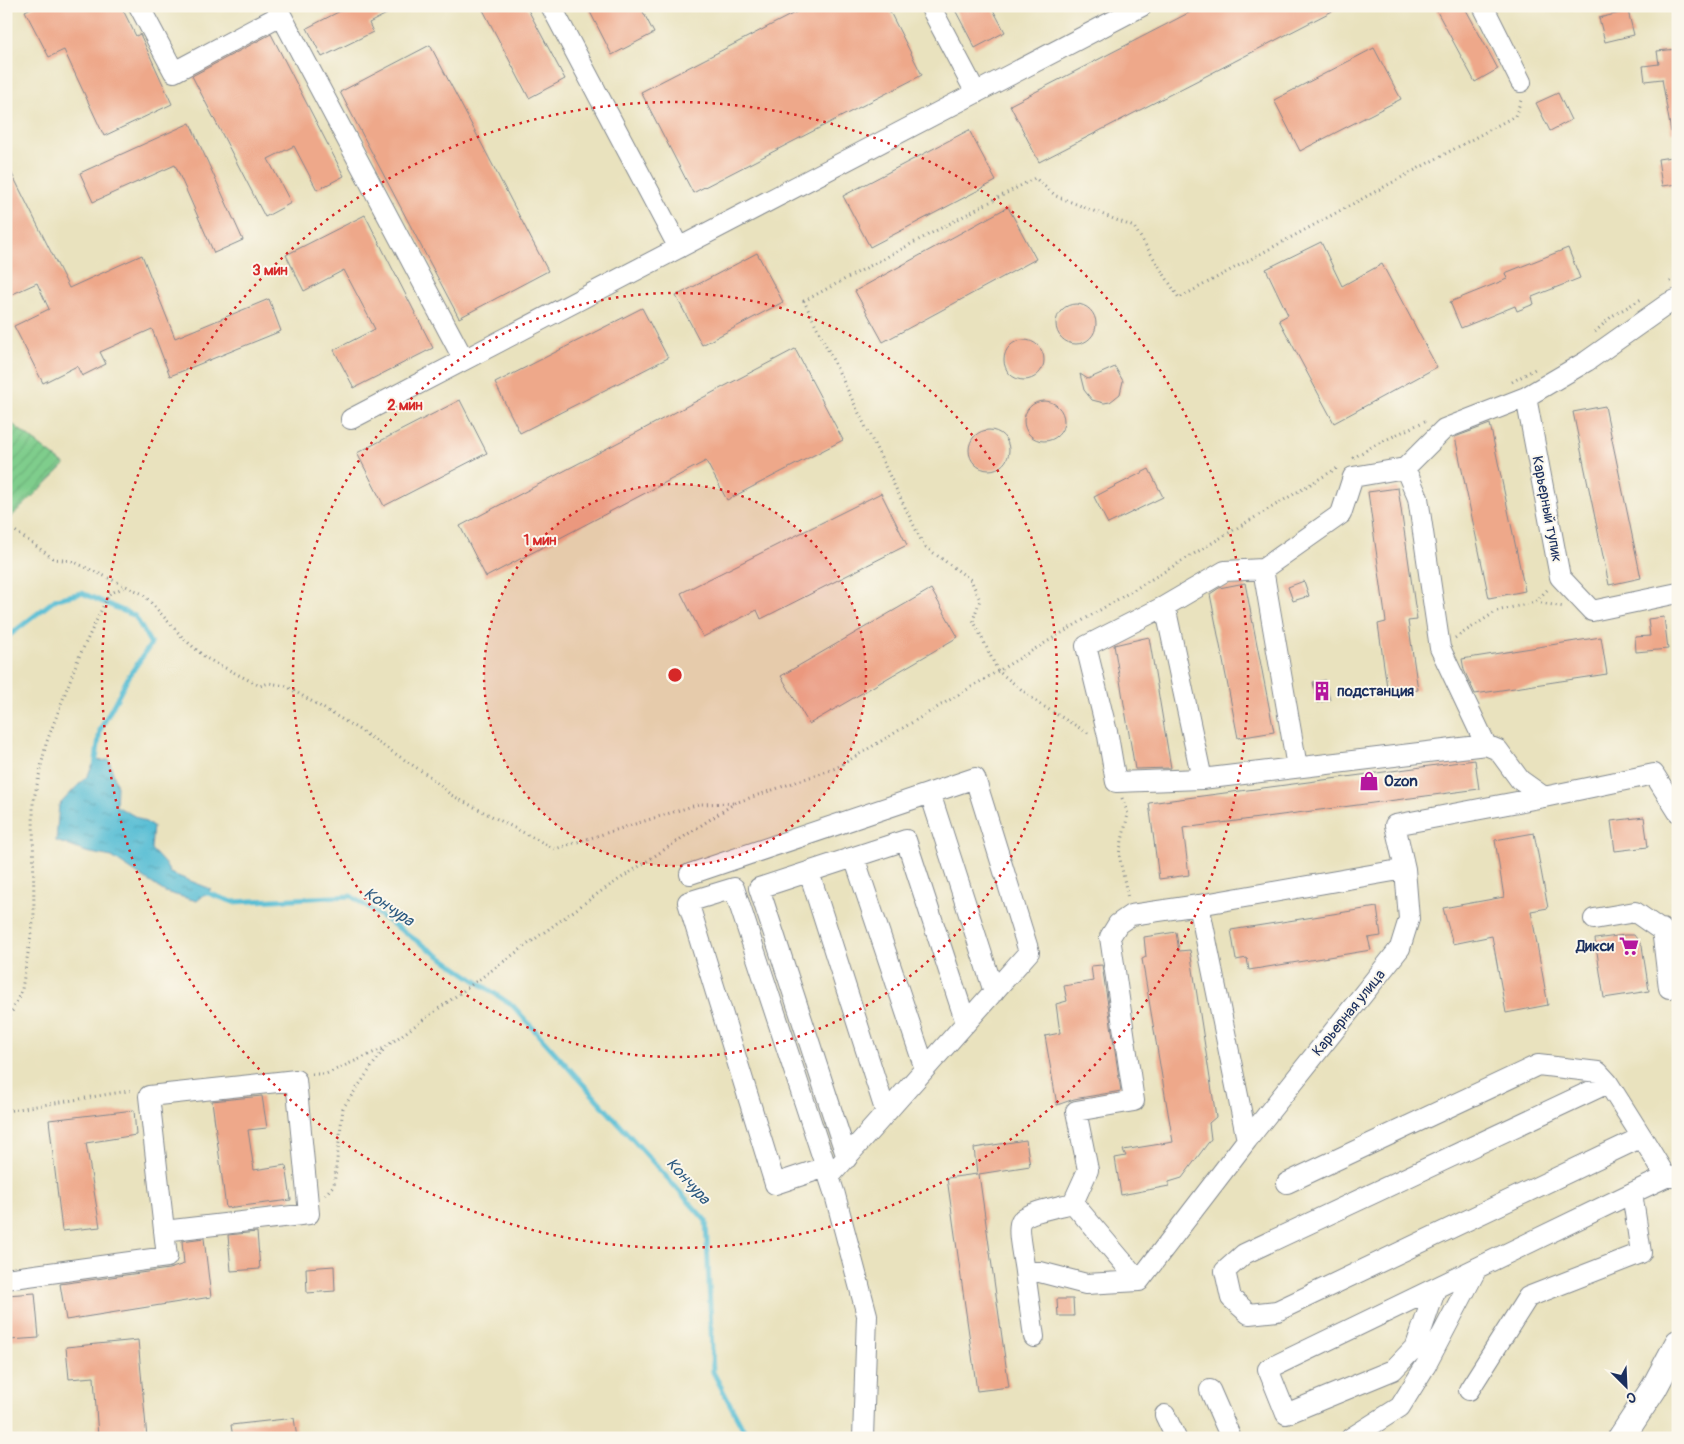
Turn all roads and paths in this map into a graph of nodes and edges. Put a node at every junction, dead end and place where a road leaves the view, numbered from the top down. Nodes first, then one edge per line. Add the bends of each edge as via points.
1 (139, 6) edge
2 (551, 6) edge
3 (930, 6) edge
4 (1142, 6) edge
5 (1483, 6) edge
6 (1523, 85) joint
7 (976, 93) junction
8 (679, 248) junction
9 (1678, 277) edge
10 (1661, 287) dead end
11 (1645, 296) dead end
12 (1678, 299) edge
13 (1594, 333) dead end
14 (464, 360) junction
15 (1544, 364) dead end
16 (1510, 383) dead end
17 (1526, 398) junction
18 (1433, 417) dead end
19 (351, 419) dead end
20 (1351, 460) dead end
21 (1342, 465) dead end
22 (1405, 468) junction
23 (6, 530) edge
24 (1263, 569) junction
25 (1560, 577) junction
26 (127, 586) junction
27 (1678, 593) edge
28 (1165, 606) junction
29 (1440, 648) junction
30 (998, 671) junction
31 (1092, 740) dead end
32 (1486, 745) junction
33 (1297, 767) junction
34 (1202, 779) junction
35 (1116, 782) junction
36 (930, 793) junction
37 (1544, 797) junction
38 (734, 803) junction
39 (1678, 812) edge
40 (854, 857) junction
41 (1405, 869) junction
42 (809, 872) junction
43 (690, 874) dead end
44 (1199, 905) junction
45 (1131, 915) junction
46 (1594, 919) dead end
47 (1662, 929) junction
48 (1678, 942) edge
49 (1670, 988) dead end
50 (994, 992) junction
51 (966, 1023) junction
52 (6, 1025) edge
53 (926, 1069) junction
54 (1608, 1083) junction
55 (886, 1113) junction
56 (1642, 1137) junction
57 (1247, 1140) junction
58 (847, 1158) junction
59 (828, 1172) junction
60 (1672, 1177) edge
61 (1287, 1183) dead end
62 (334, 1185) dead end
63 (1632, 1193) junction
64 (1073, 1203) junction
65 (164, 1231) junction
66 (1477, 1268) junction
67 (1025, 1272) junction
68 (6, 1279) edge
69 (1140, 1280) junction
70 (1436, 1288) junction
71 (1034, 1337) dead end
72 (1678, 1343) edge
73 (1210, 1390) dead end
74 (1469, 1390) dead end
75 (1165, 1415) dead end
76 (863, 1438) edge
77 (1176, 1438) edge
78 (1231, 1438) edge
79 (1351, 1438) edge
80 (1621, 1438) edge

1 - 14 lane via 174,72 280,15
2 - 8 lane
3 - 7 lane
4 - 7 lane
5 - 6 lane
6 - 30 path via 1515,116 1179,298 1134,227 1056,196 1035,178 804,301 924,546 971,580 980,600 973,620
7 - 8 lane
8 - 14 lane
9 - 10 path
11 - 13 path via 1612,316
12 - 17 lane
14 - 19 lane
15 - 16 path
17 - 22 lane via 1444,429
17 - 25 lane, Карьерный тупик
18 - 20 path
21 - 30 path
22 - 24 lane via 1353,477 1341,514
22 - 29 lane via 1418,498
23 - 26 path via 15,531 54,559 72,562
24 - 28 lane via 1225,571
24 - 33 lane
25 - 27 lane, Карьерный тупик via 1592,611
25 - 29 path via 1535,602 1497,611
26 - 38 path via 143,594 206,658 260,686 269,683 286,686 429,776 450,795 555,849 699,804
26 - 52 path via 109,594 78,659 46,744 34,803 34,917 22,990
28 - 34 lane
28 - 35 lane via 1086,646
29 - 32 lane
30 - 31 path via 1041,705 1087,732
30 - 38 path via 836,768
32 - 33 lane
32 - 37 lane via 1498,750 1520,780
33 - 34 lane
34 - 35 lane
35 - 45 path via 1128,814 1119,854
36 - 43 lane
36 - 50 lane
36 - 50 lane via 975,778 1029,952
37 - 39 lane via 1654,774
37 - 41 lane, Карьерная улица via 1395,825
38 - 62 path via 600,892 384,1048 343,1108
40 - 42 lane
40 - 51 lane via 906,840
40 - 53 lane
41 - 44 lane
41 - 57 lane, Карьерная улица via 1409,919 1400,948
42 - 55 lane
42 - 58 lane via 759,888
44 - 45 lane
44 - 57 lane
45 - 64 lane via 1118,924 1110,937 1134,1100 1076,1111 1088,1170
46 - 47 lane via 1635,912
47 - 48 lane
47 - 49 lane
50 - 51 lane
51 - 53 lane
53 - 55 lane
54 - 56 lane
54 - 56 lane via 1244,1254 1226,1271 1231,1298 1249,1314 1277,1311
54 - 61 lane via 1598,1072 1538,1065
55 - 58 lane
56 - 60 lane
57 - 69 lane, Карьерная улица
58 - 59 lane
59 - 59 lane via 734,888 688,902 775,1184
59 - 76 lane via 867,1315
60 - 63 lane
63 - 66 lane
63 - 74 lane via 1641,1254 1528,1297
64 - 67 lane via 1022,1219 1019,1226
64 - 69 lane
65 - 65 lane via 309,1214 296,1080 149,1096
65 - 68 lane via 167,1257
66 - 70 lane
66 - 79 lane via 1400,1407
67 - 69 lane via 1040,1272 1086,1284
67 - 71 lane
70 - 70 lane via 1268,1369 1286,1414 1392,1370 1416,1346
72 - 80 main road via 1654,1388
73 - 78 lane
75 - 77 lane

